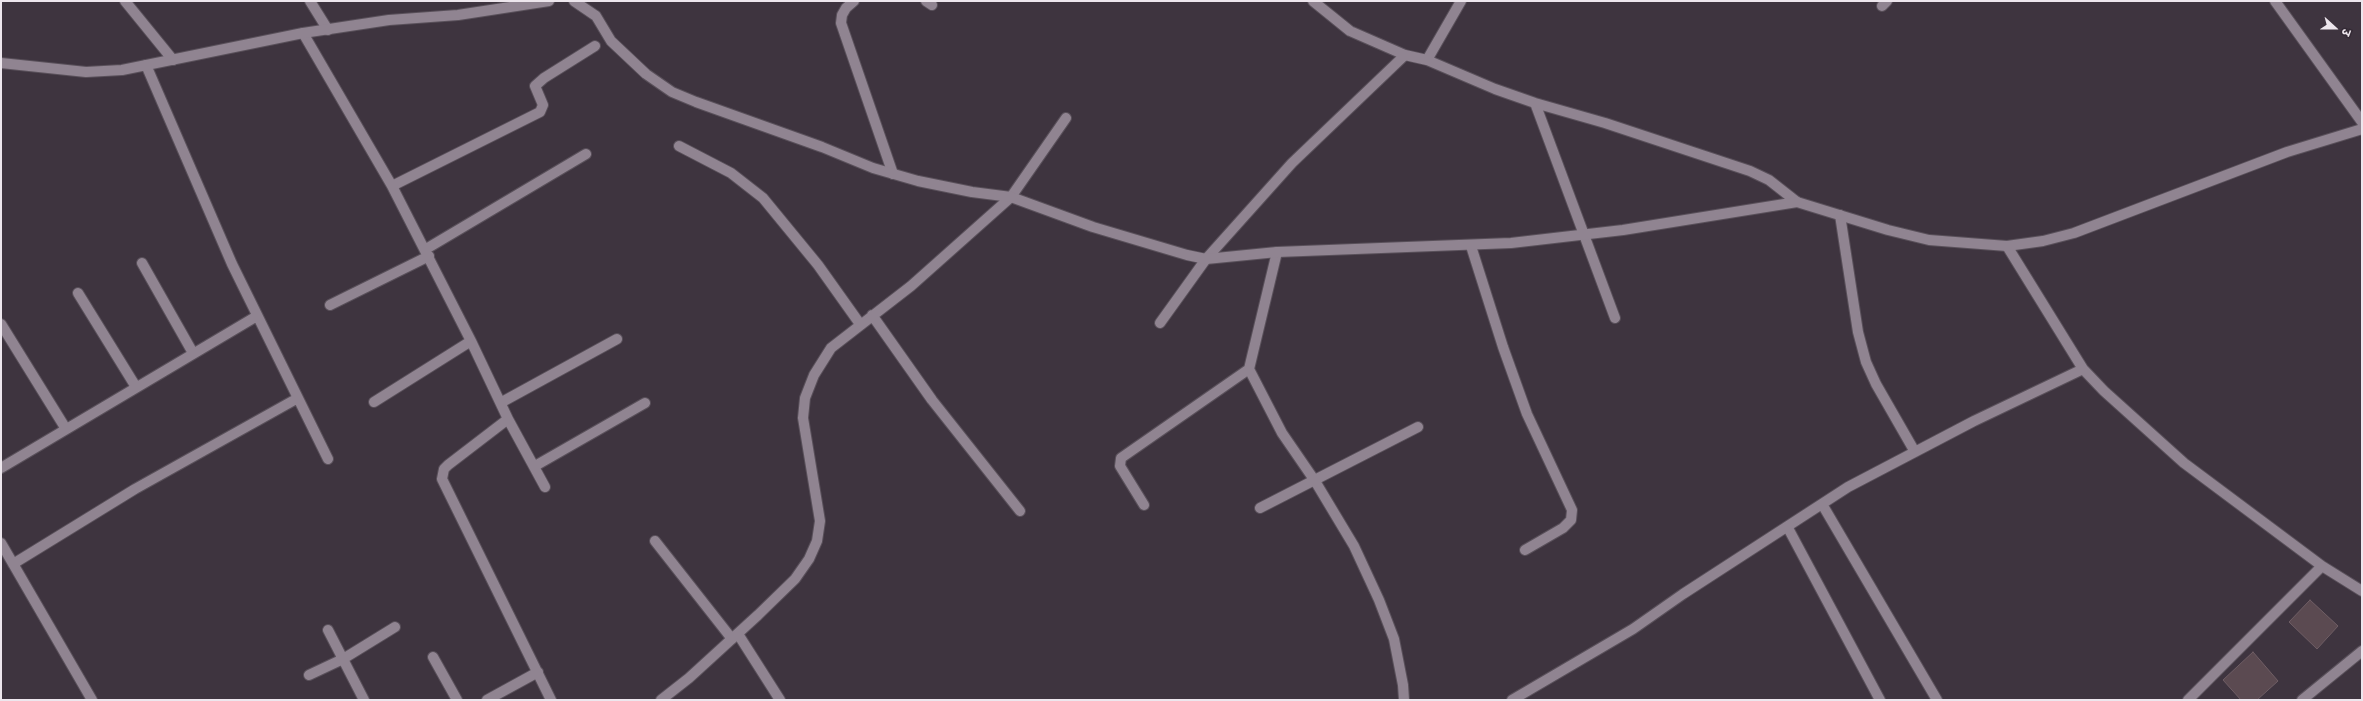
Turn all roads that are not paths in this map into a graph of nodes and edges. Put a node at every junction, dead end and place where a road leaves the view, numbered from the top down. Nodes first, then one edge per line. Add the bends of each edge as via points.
1 (125, 1) edge
2 (310, 1) edge
3 (549, 1) edge
4 (574, 1) edge
5 (854, 1) edge
6 (1313, 1) edge
7 (1461, 1) edge
8 (2274, 1) edge
9 (328, 30) junction
10 (303, 33) junction
11 (595, 46) dead end
12 (1405, 55) junction
13 (173, 60) junction
14 (1427, 60) junction
15 (1, 63) edge
16 (146, 65) junction
17 (1535, 103) junction
18 (1066, 118) dead end
19 (2362, 122) edge
20 (2362, 128) edge
21 (679, 146) dead end
22 (586, 154) dead end
23 (893, 174) junction
24 (392, 186) junction
25 (1011, 197) junction
26 (1798, 202) junction
27 (1840, 215) junction
28 (1582, 235) junction
29 (1471, 246) junction
30 (2007, 246) junction
31 (1277, 252) junction
32 (427, 253) junction
33 (1206, 259) junction
34 (142, 264) dead end
35 (78, 292) dead end
36 (330, 305) dead end
37 (872, 315) junction
38 (257, 316) junction
39 (1615, 318) dead end
40 (1160, 323) dead end
41 (1, 324) edge
42 (860, 324) junction
43 (617, 339) dead end
44 (471, 341) junction
45 (193, 353) junction
46 (1249, 369) junction
47 (2083, 369) junction
48 (136, 387) junction
49 (298, 398) junction
50 (374, 402) dead end
51 (502, 402) junction
52 (644, 403) dead end
53 (508, 419) junction
54 (1418, 427) dead end
55 (66, 428) junction
56 (1915, 452) junction
57 (328, 459) dead end
58 (534, 466) junction
59 (1, 468) edge
60 (1315, 481) junction
61 (545, 487) dead end
62 (1822, 504) junction
63 (1144, 505) dead end
64 (1260, 508) dead end
65 (1020, 511) dead end
66 (1788, 528) junction
67 (655, 541) dead end
68 (1, 542) edge
69 (1525, 550) dead end
70 (13, 564) junction
71 (2322, 566) junction
72 (2362, 590) edge
73 (395, 627) dead end
74 (328, 630) dead end
75 (735, 636) junction
76 (2362, 651) edge
77 (433, 657) dead end
78 (343, 659) junction
79 (538, 672) junction
80 (309, 676) dead end
81 (92, 700) edge
82 (364, 700) edge
83 (457, 700) edge
84 (487, 700) edge
85 (551, 700) edge
86 (661, 700) edge
87 (780, 700) edge
88 (1404, 700) edge
89 (1512, 700) edge
90 (1880, 700) edge
91 (1937, 700) edge
92 (2188, 700) edge
93 (2302, 700) edge

1 - 13 street
2 - 9 street
3 - 9 street via 458,15 390,20
4 - 23 street via 596,16 612,41 646,74 672,92
5 - 23 street via 846,8 841,23
6 - 12 street via 1350,31
7 - 14 street
8 - 19 street
9 - 10 street
10 - 13 street
10 - 24 street
11 - 24 street via 535,86 543,105 540,112
12 - 14 street
12 - 33 street via 1292,163
13 - 16 street
14 - 17 street
15 - 16 street via 86,72 122,70
16 - 38 street
17 - 26 street via 1605,123 1750,171 1769,180
17 - 28 street
18 - 25 street
20 - 30 street via 2287,152 2074,233 2044,241
21 - 42 street via 731,173 763,198 813,259
22 - 32 street
23 - 25 street via 972,192
24 - 32 street
25 - 33 street via 1093,228
25 - 37 street via 911,286
26 - 27 street
26 - 28 street
27 - 30 street via 1929,240
27 - 56 street via 1858,332 1866,362
28 - 29 street
28 - 39 street
29 - 31 street
29 - 69 street via 1527,414 1572,510 1570,520 1563,528
30 - 47 street
31 - 33 street
31 - 46 street
32 - 36 street
32 - 44 street
33 - 40 street
34 - 45 street
35 - 48 street
37 - 42 street
37 - 65 street via 932,400
38 - 45 street
38 - 49 street
41 - 55 street
42 - 75 street via 831,348 814,375 805,398 803,418 820,521 817,541 809,559 795,579
43 - 51 street
44 - 50 street
44 - 51 street
45 - 48 street
46 - 60 street via 1282,433
46 - 63 street via 1121,458 1120,466
47 - 56 street via 1974,420
47 - 71 street via 2184,463
48 - 55 street
49 - 57 street
49 - 70 street via 136,489
51 - 53 street
52 - 58 street
53 - 58 street
53 - 79 street via 448,465 442,478
54 - 60 street
55 - 59 street
56 - 62 street via 1848,487
58 - 61 street
60 - 64 street
60 - 88 street via 1354,546 1379,600 1394,639 1404,685
62 - 66 street
62 - 91 street
66 - 89 street via 1683,594 1633,629
66 - 90 street
67 - 75 street
68 - 70 street
70 - 81 street
71 - 72 street
71 - 92 street
73 - 78 street
74 - 78 street
75 - 86 street
75 - 87 street
76 - 93 street
77 - 83 street
78 - 80 street
78 - 82 street
79 - 84 street
79 - 85 street

